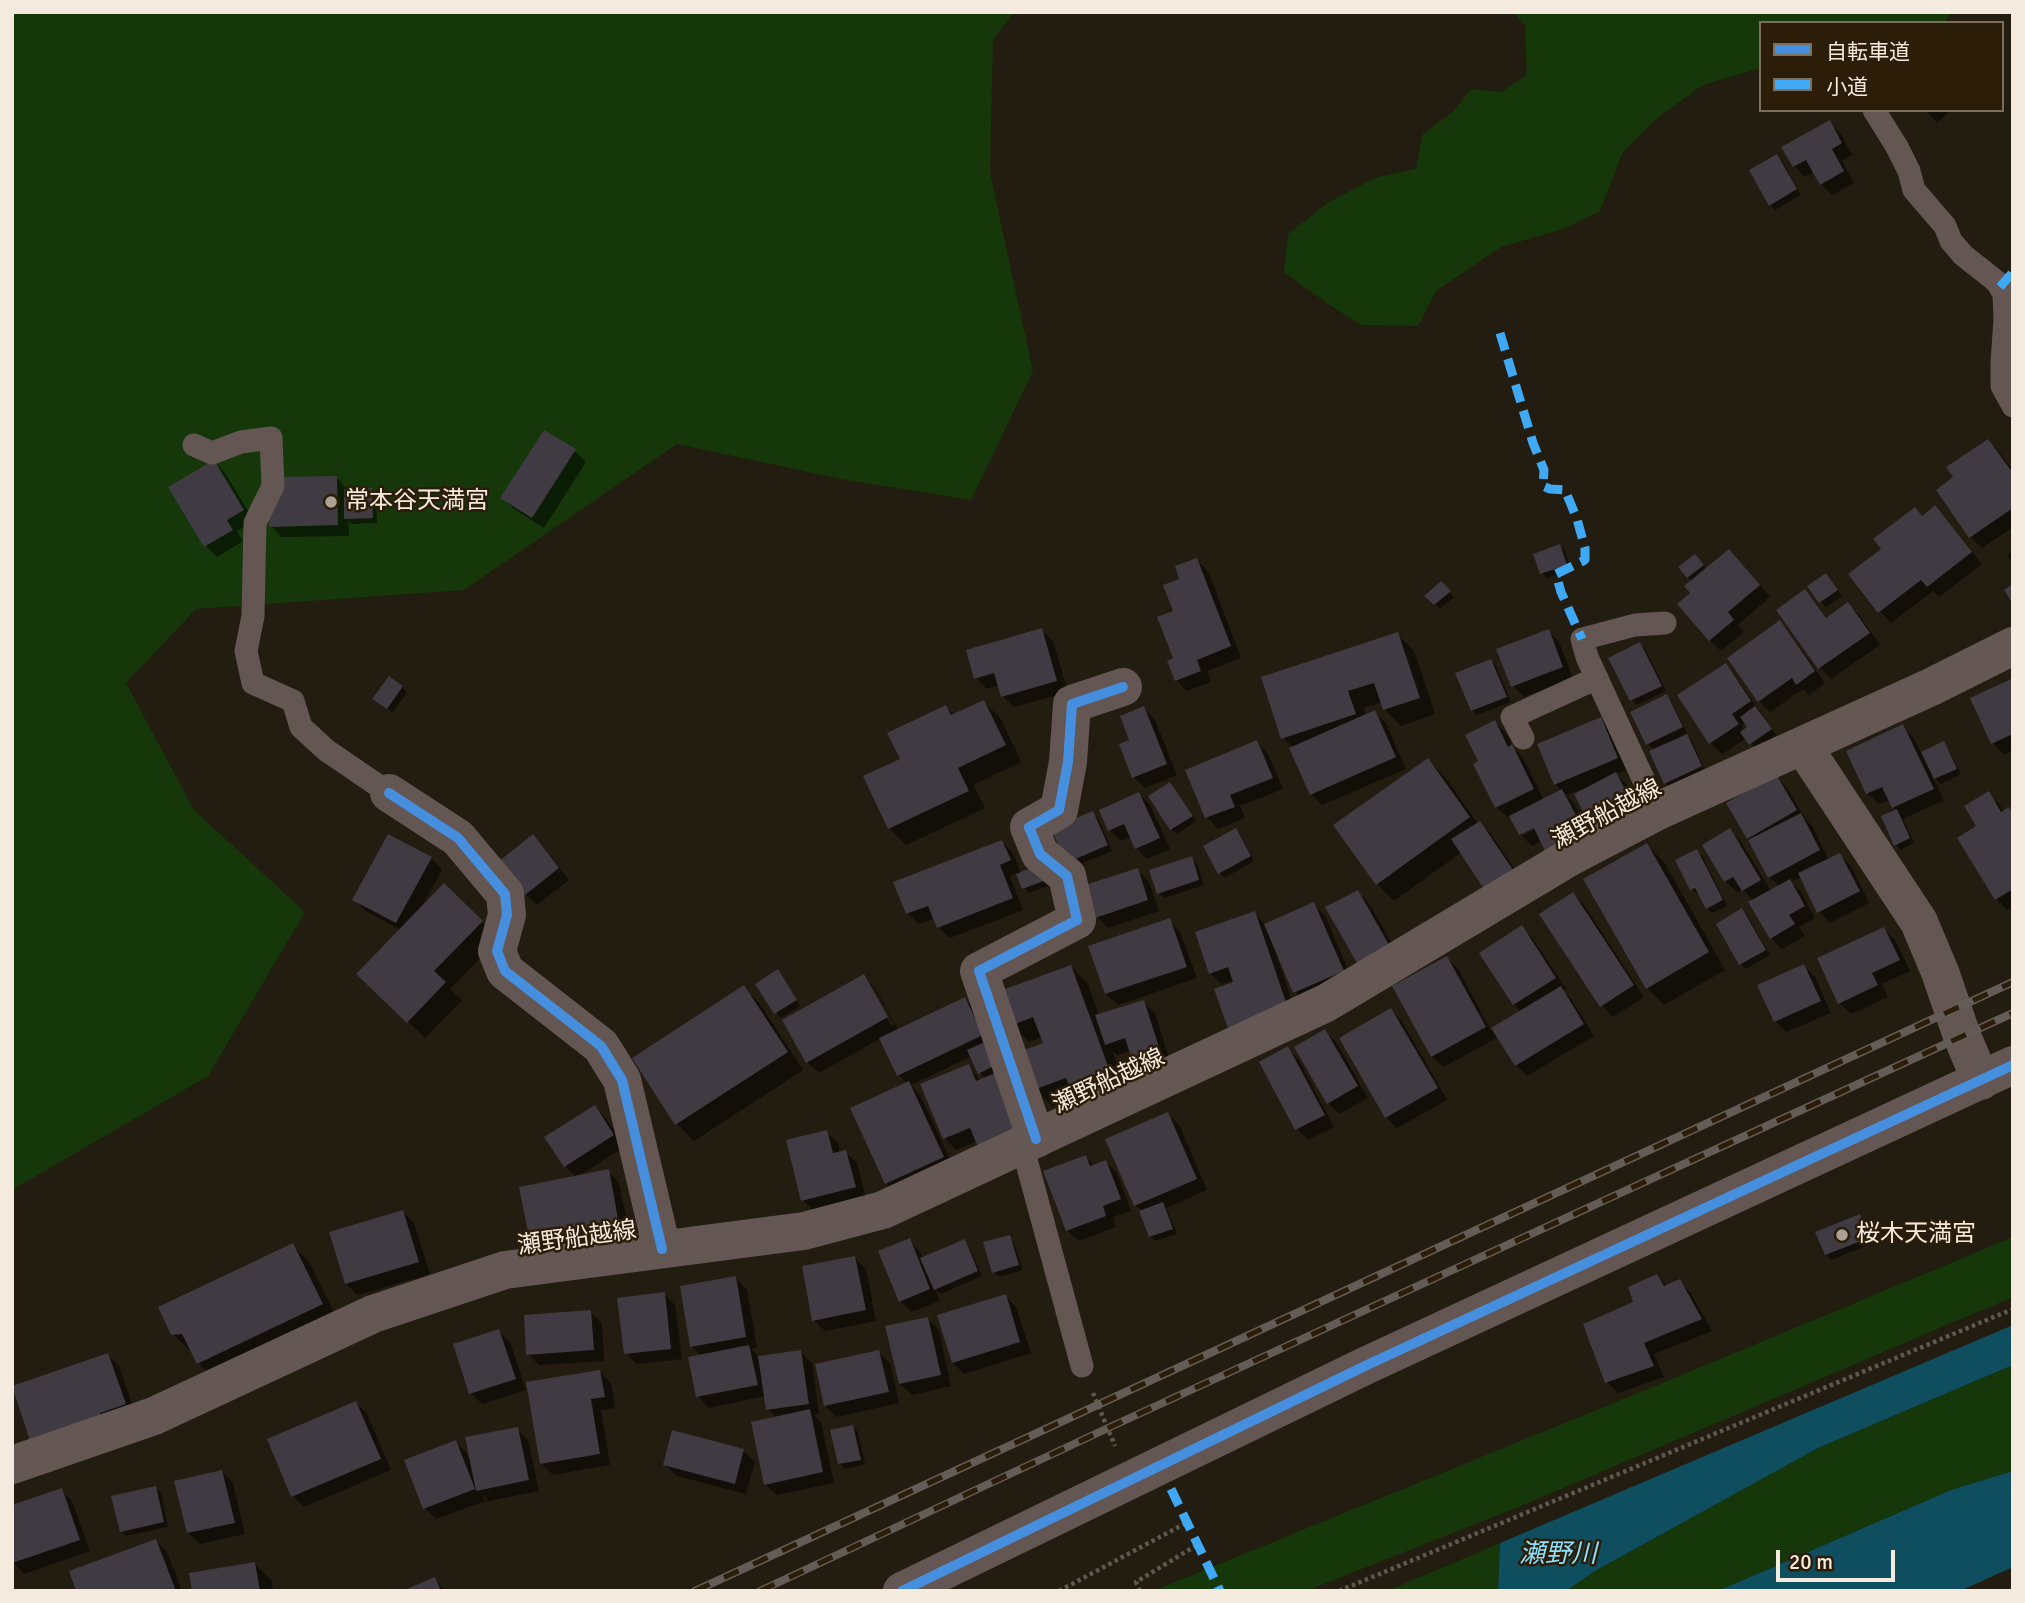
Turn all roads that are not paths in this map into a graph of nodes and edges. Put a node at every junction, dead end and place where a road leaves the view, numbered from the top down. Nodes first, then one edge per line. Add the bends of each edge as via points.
1 (1875, 112) edge
2 (2013, 406) edge
3 (194, 445) dead end
4 (1665, 623) dead end
5 (2013, 646) edge
6 (1597, 678) junction
7 (1123, 687) dead end
8 (1523, 738) dead end
9 (1803, 746) junction
10 (389, 793) joint
11 (1658, 811) junction
12 (1997, 1073) edge
13 (1029, 1142) junction
14 (662, 1249) junction
15 (1082, 1366) road end
16 (12, 1465) edge
17 (902, 1591) edge

1 - 2 lane via 1909,171 1914,190 1963,255 1997,282 2004,294 2002,386
3 - 10 lane via 212,453 241,442 271,438 273,486 255,523 253,616 246,651 253,683 293,701 301,727
4 - 6 lane via 1635,625 1582,639
5 - 9 main road, 瀬野船越線
6 - 8 lane via 1512,717
6 - 11 lane
7 - 13 street via 1072,704 1059,810 1029,827 1040,854 1067,876 1077,920 979,971
9 - 11 main road, 瀬野船越線
9 - 12 street via 1919,922 1962,1036
10 - 14 street via 458,838 505,894 507,915 497,951 505,971 601,1046 622,1080
11 - 13 main road, 瀬野船越線 via 1570,857 1326,1003
12 - 17 street via 1365,1366
13 - 14 main road, 瀬野船越線 via 883,1210 804,1231
13 - 15 lane
14 - 16 main road, 瀬野船越線 via 505,1270 373,1314 154,1416

